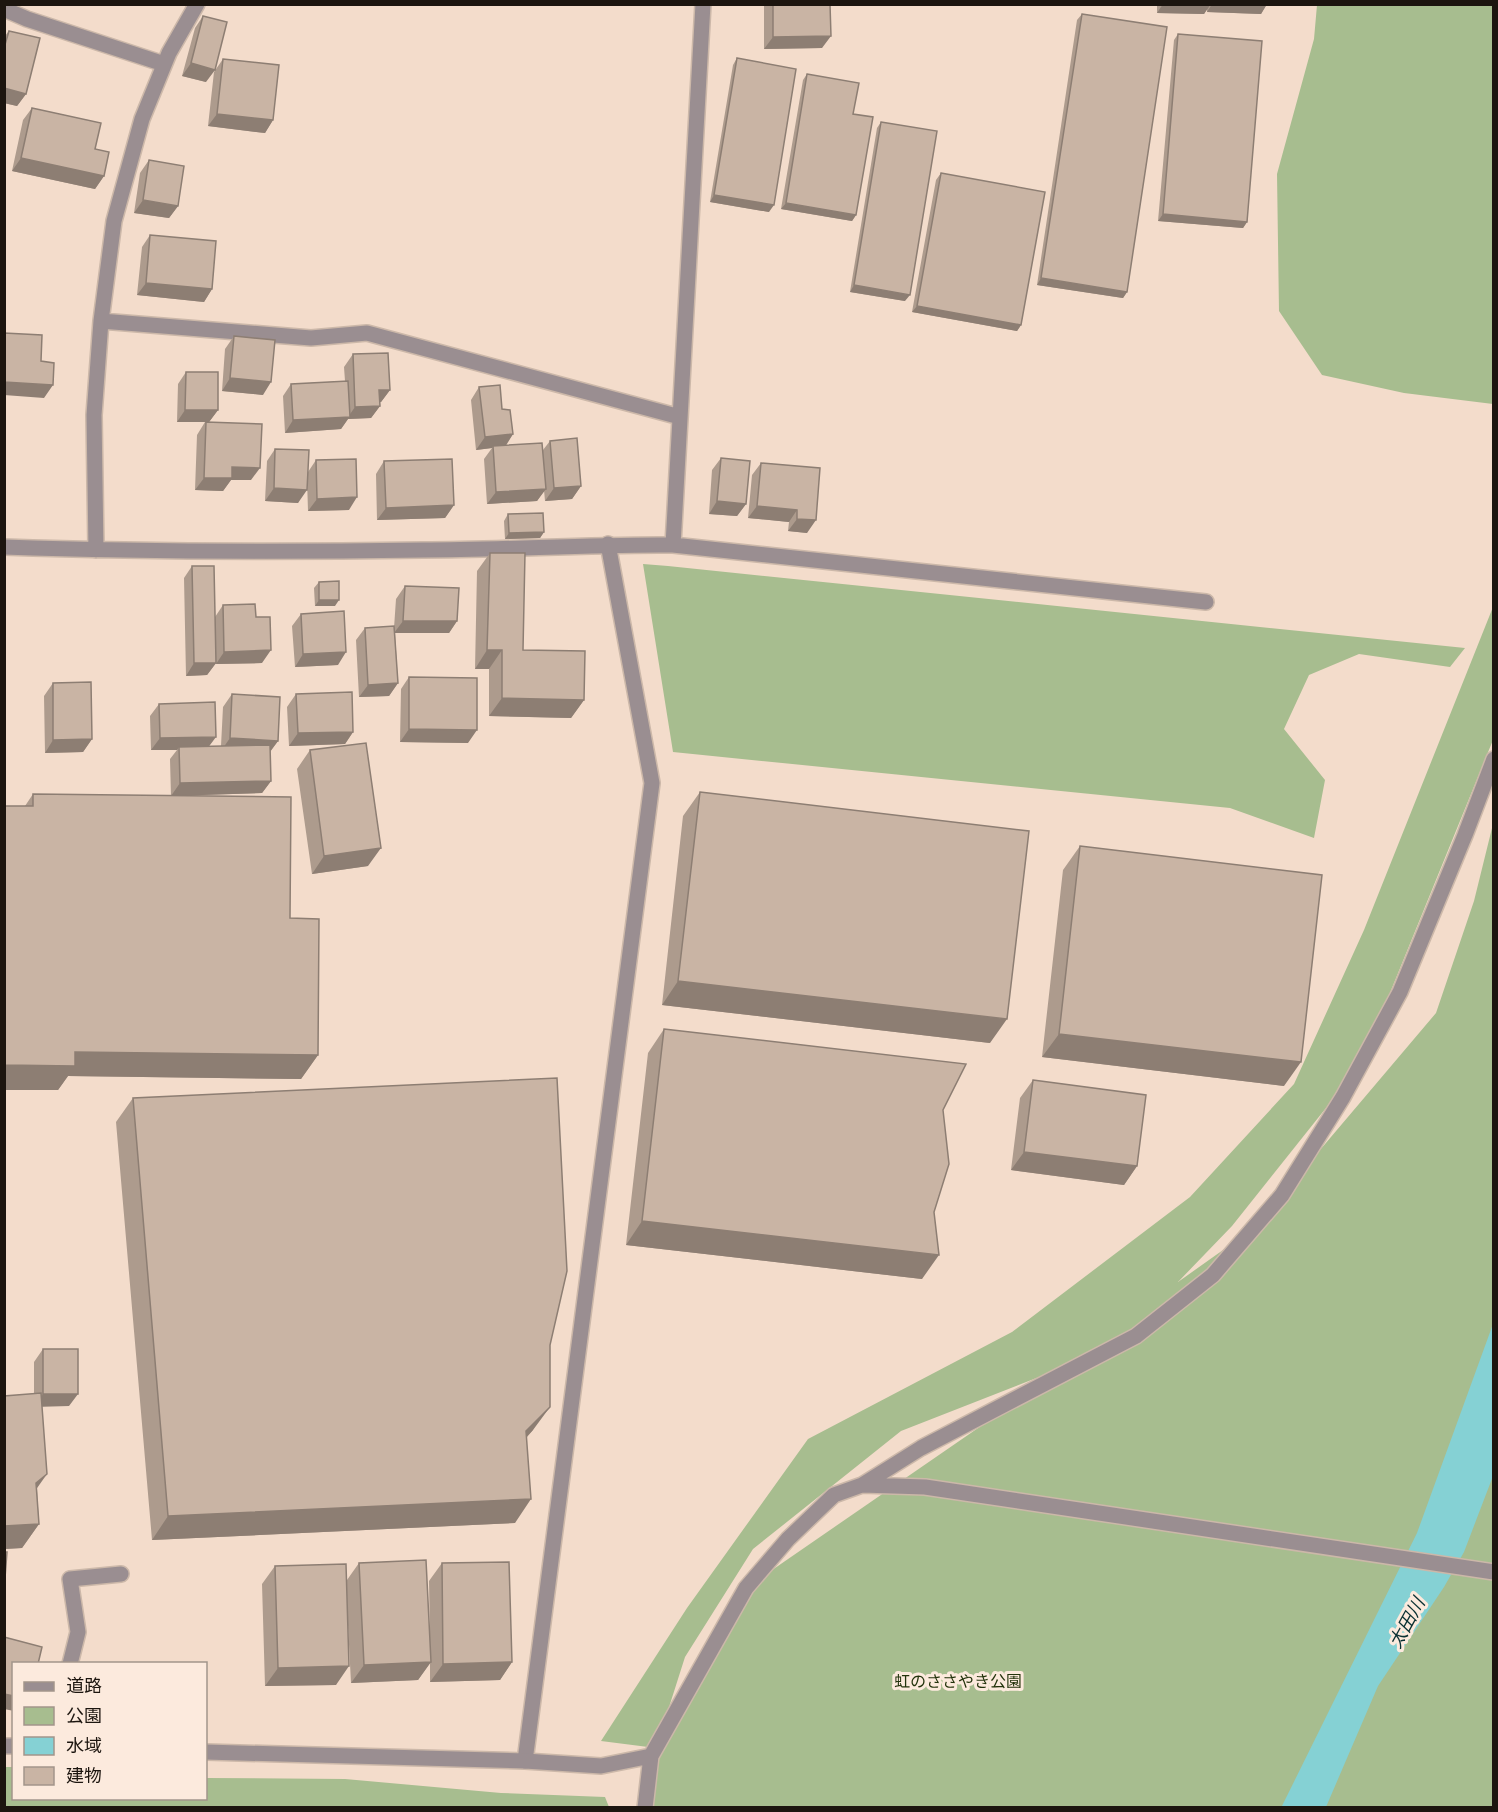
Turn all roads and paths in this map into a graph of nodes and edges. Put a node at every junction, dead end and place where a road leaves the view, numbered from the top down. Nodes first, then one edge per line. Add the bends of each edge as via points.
1 (197, 4) edge
2 (703, 4) edge
3 (4, 9) edge
4 (164, 64) junction
5 (101, 321) junction
6 (680, 417) junction
7 (608, 544) junction
8 (674, 545) junction
9 (4, 547) edge
10 (96, 550) junction
11 (1206, 602) dead end
12 (1494, 759) edge
13 (862, 1485) junction
14 (1494, 1572) edge
15 (121, 1574) dead end
16 (70, 1662) edge
17 (207, 1752) edge
18 (651, 1756) junction
19 (525, 1761) junction
20 (645, 1808) edge

1 - 4 street
2 - 6 street
3 - 4 street
4 - 5 street via 142,119 114,220
5 - 6 street via 311,338 366,333
5 - 10 street via 94,415
6 - 8 street
7 - 8 street
7 - 10 street via 425,550
7 - 19 street via 651,783
8 - 11 street
9 - 10 street
12 - 13 street via 1400,992 1343,1097 1282,1195 1213,1275 1136,1336 921,1448
13 - 14 street via 925,1487
13 - 18 street via 834,1495 788,1539 746,1588
15 - 16 street via 70,1579 78,1632
17 - 19 street
18 - 19 street via 601,1766
18 - 20 street

